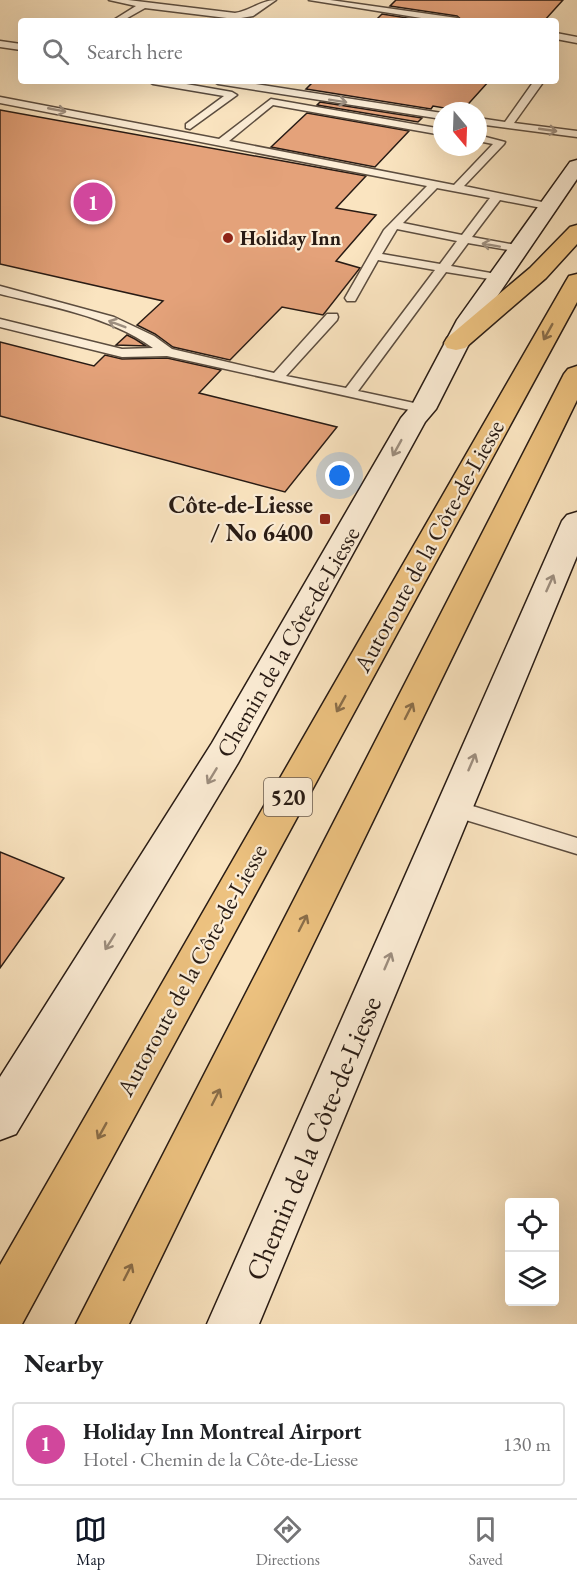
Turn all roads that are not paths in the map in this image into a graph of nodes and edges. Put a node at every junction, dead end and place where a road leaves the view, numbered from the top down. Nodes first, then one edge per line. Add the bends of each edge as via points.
1 (113, 0) edge
2 (272, 0) edge
3 (313, 0) edge
4 (144, 5) junction
5 (121, 18) edge
6 (436, 18) edge
7 (559, 37) edge
8 (577, 40) edge
9 (0, 44) edge
10 (18, 47) edge
11 (170, 84) edge
12 (237, 84) edge
13 (537, 84) edge
14 (0, 100) edge
15 (433, 115) edge
16 (487, 122) edge
17 (508, 124) junction
18 (190, 126) dead end
19 (433, 130) edge
20 (577, 134) edge
21 (487, 140) edge
22 (223, 141) junction
23 (487, 156) edge
24 (487, 156) edge
25 (577, 166) edge
26 (435, 184) junction
27 (457, 188) junction
28 (497, 196) junction
29 (547, 206) junction
30 (394, 225) junction
31 (577, 231) edge
32 (464, 240) junction
33 (517, 249) junction
34 (375, 256) junction
35 (443, 268) junction
36 (498, 278) junction
37 (577, 281) edge
38 (0, 290) edge
39 (351, 298) dead end
40 (332, 317) dead end
41 (0, 323) edge
42 (456, 343) junction
43 (167, 352) junction
44 (577, 374) edge
45 (277, 378) junction
46 (350, 392) junction
47 (423, 409) junction
48 (577, 521) edge
49 (453, 807) junction
50 (577, 846) edge
51 (0, 1118) edge
52 (0, 1314) edge
53 (102, 1324) edge
54 (233, 1324) edge

1 - 4 lane
2 - 4 lane via 249,14 234,16
3 - 6 lane
4 - 5 lane
7 - 8 lane
9 - 10 lane
11 - 18 lane via 232,95
12 -> 15 lane
13 - 17 lane
14 -> 22 lane
16 - 17 lane
17 -> 20 lane
19 - 22 lane via 271,102
21 - 23 lane via 500,142
22 - 26 lane
24 - 27 lane
25 - 29 main road, Chemin de la Côte-de-Liesse
26 - 27 lane
26 - 30 lane
27 - 28 lane
28 - 29 lane
28 - 32 lane
29 - 33 main road, Chemin de la Côte-de-Liesse
30 - 32 lane
30 - 34 lane
31 - 42 highway via 538,273
33 -> 32 lane
32 - 35 lane
33 - 36 main road, Chemin de la Côte-de-Liesse
34 - 35 lane
34 - 39 lane
35 - 36 lane
35 - 46 lane
36 - 42 main road, Chemin de la Côte-de-Liesse
37 -> 52 highway, Autoroute de la Côte-de-Liesse / 520
43 -> 38 lane via 149,337 86,312
40 - 45 lane
41 - 43 lane via 122,353
42 - 47 main road, Chemin de la Côte-de-Liesse
43 - 45 lane
53 -> 44 highway, Autoroute de la Côte-de-Liesse
45 - 46 lane
46 - 47 lane
47 -> 51 main road, Chemin de la Côte-de-Liesse via 414,418 225,753
49 -> 48 main road, Chemin de la Côte-de-Liesse
49 - 50 lane
54 -> 49 main road, Chemin de la Côte-de-Liesse

